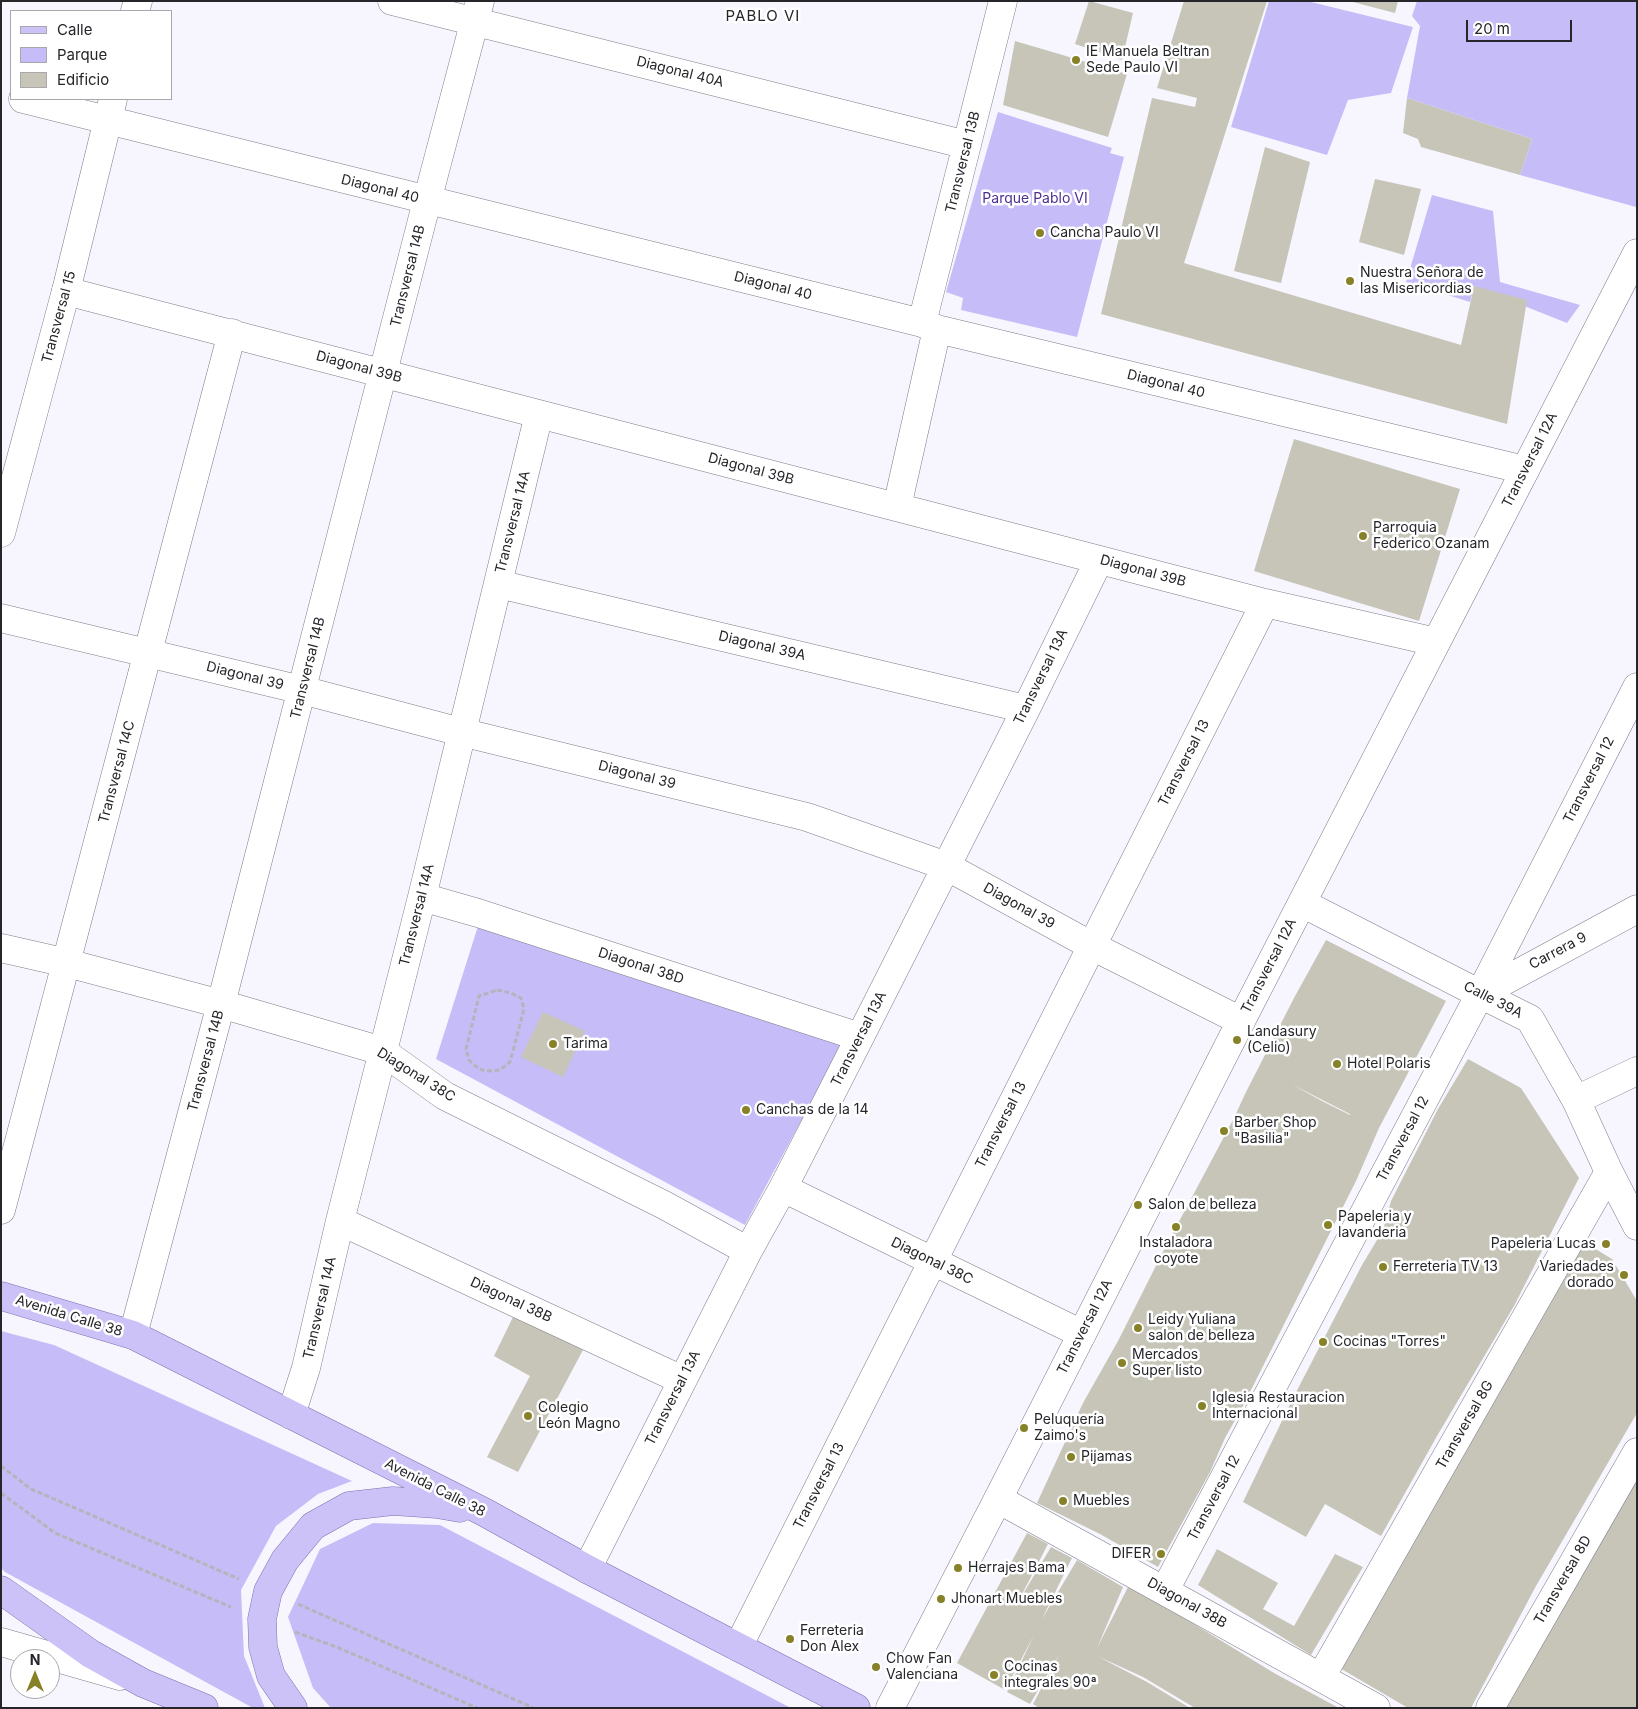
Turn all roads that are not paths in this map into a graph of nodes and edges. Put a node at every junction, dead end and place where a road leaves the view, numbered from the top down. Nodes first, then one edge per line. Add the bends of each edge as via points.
1 (392, 1) edge
2 (1003, 1) edge
3 (478, 11) edge
4 (32, 100) edge
5 (110, 109) edge
6 (967, 145) junction
7 (427, 201) junction
8 (1637, 253) edge
9 (66, 291) junction
10 (930, 326) junction
11 (232, 333) junction
12 (383, 374) junction
13 (539, 414) junction
14 (1525, 470) junction
15 (897, 507) junction
16 (1, 533) edge
17 (1099, 560) junction
18 (498, 584) junction
19 (1265, 603) junction
20 (1, 618) edge
21 (1436, 642) junction
22 (148, 653) junction
23 (1637, 687) edge
24 (302, 690) junction
25 (1026, 709) junction
26 (461, 732) junction
27 (946, 866) junction
28 (422, 897) junction
29 (1302, 903) junction
30 (1637, 909) edge
31 (1092, 946) junction
32 (1, 948) edge
33 (67, 963) junction
34 (1480, 994) junction
35 (221, 1004) junction
36 (1241, 1022) junction
37 (860, 1037) junction
38 (382, 1051) junction
39 (1637, 1071) edge
40 (1576, 1100) junction
41 (1609, 1172) junction
42 (783, 1188) junction
43 (1, 1210) edge
44 (340, 1221) junction
45 (1637, 1226) edge
46 (748, 1251) junction
47 (932, 1261) junction
48 (1, 1296) edge
49 (1082, 1334) junction
50 (133, 1335) junction
51 (682, 1380) junction
52 (291, 1415) junction
53 (1637, 1452) edge
54 (998, 1499) junction
55 (484, 1512) junction
56 (587, 1569) junction
57 (1, 1590) edge
58 (1165, 1590) junction
59 (1, 1642) edge
60 (738, 1647) junction
61 (1321, 1677) junction
62 (143, 1683) junction
63 (204, 1708) edge
64 (293, 1708) edge
65 (856, 1708) edge
66 (890, 1708) edge
67 (1376, 1708) edge
68 (1490, 1708) edge

1 - 3 street, Diagonal 40A
2 - 6 street, Transversal 13B
3 - 6 street, Diagonal 40A
3 - 7 street, Transversal 14B
4 - 5 street, Diagonal 40
5 - 7 street, Diagonal 40
5 - 9 street, Transversal 15
6 - 10 street, Transversal 13B
7 - 10 street, Diagonal 40
7 - 12 street, Transversal 14B
8 - 14 street, Transversal 12A
9 - 11 street, Diagonal 39B
9 - 16 street, Transversal 15
10 - 14 street, Diagonal 40
10 - 15 street, Transversal 13B
11 - 12 street, Diagonal 39B
11 - 22 street, Transversal 14C
12 - 13 street, Diagonal 39B
12 - 24 street, Transversal 14B
13 - 15 street, Diagonal 39B
13 - 18 street, Transversal 14A
14 - 21 street, Transversal 12A
15 - 17 street, Diagonal 39B
17 - 19 street, Diagonal 39B
17 - 25 street, Transversal 13A
18 - 25 street, Diagonal 39A
18 - 26 street, Transversal 14A
19 - 21 street, Diagonal 39B
19 - 31 street, Transversal 13
20 - 22 street, Diagonal 39
21 - 29 street, Transversal 12A
22 - 24 street, Diagonal 39
22 - 33 street, Transversal 14C
23 - 34 street, Transversal 12
24 - 26 street, Diagonal 39
24 - 35 street, Transversal 14B
25 - 27 street, Transversal 13A
26 - 27 street, Diagonal 39 via 807,817
26 - 28 street, Transversal 14A
27 - 31 street, Diagonal 39
27 - 37 street, Transversal 13A
28 - 37 street, Diagonal 38D
28 - 38 street, Transversal 14A
29 - 34 street, Calle 39A
29 - 36 street, Transversal 12A
30 - 34 street, Carrera 9
31 - 36 street, Diagonal 39
31 - 47 street, Transversal 13
32 - 33 street, Diagonal 38C
33 - 35 street, Diagonal 38C
33 - 43 street, Transversal 14C
34 - 40 street, Calle 39A via 1530,1019
34 - 58 street, Transversal 12
35 - 38 street, Diagonal 38C
35 - 50 street, Transversal 14B
36 - 49 street, Transversal 12A
37 - 42 street, Transversal 13A
38 - 44 street, Transversal 14A
38 - 46 street, Diagonal 38C via 445,1096 664,1205
39 - 40 street
40 - 41 street, Calle 39A
41 - 45 street, Calle 39A
41 - 61 street, Transversal 8G
42 - 46 street, Transversal 13A
42 - 47 street, Diagonal 38C
44 - 51 street, Diagonal 38B
44 - 52 street, Transversal 14A via 306,1368
46 - 51 street, Transversal 13A
47 - 49 street, Diagonal 38C
47 - 60 street, Transversal 13
48 - 50 main road, Avenida Calle 38
49 - 54 street, Transversal 12A
50 - 52 main road, Avenida Calle 38
51 - 56 street, Transversal 13A
52 - 55 main road, Avenida Calle 38
53 - 68 street, Transversal 8D
54 - 58 street, Diagonal 38B
54 - 66 street, Transversal 12A
55 - 56 main road, Avenida Calle 38
55 - 64 main road via 393,1501 349,1506 313,1526 285,1560 268,1592 262,1619 263,1647 271,1676
56 - 60 main road, Avenida Calle 38
57 - 62 main road via 92,1654
58 - 61 street, Diagonal 38B
59 - 62 street
60 - 65 main road, Avenida Calle 38
61 - 67 street, Diagonal 38B
62 - 63 main road

